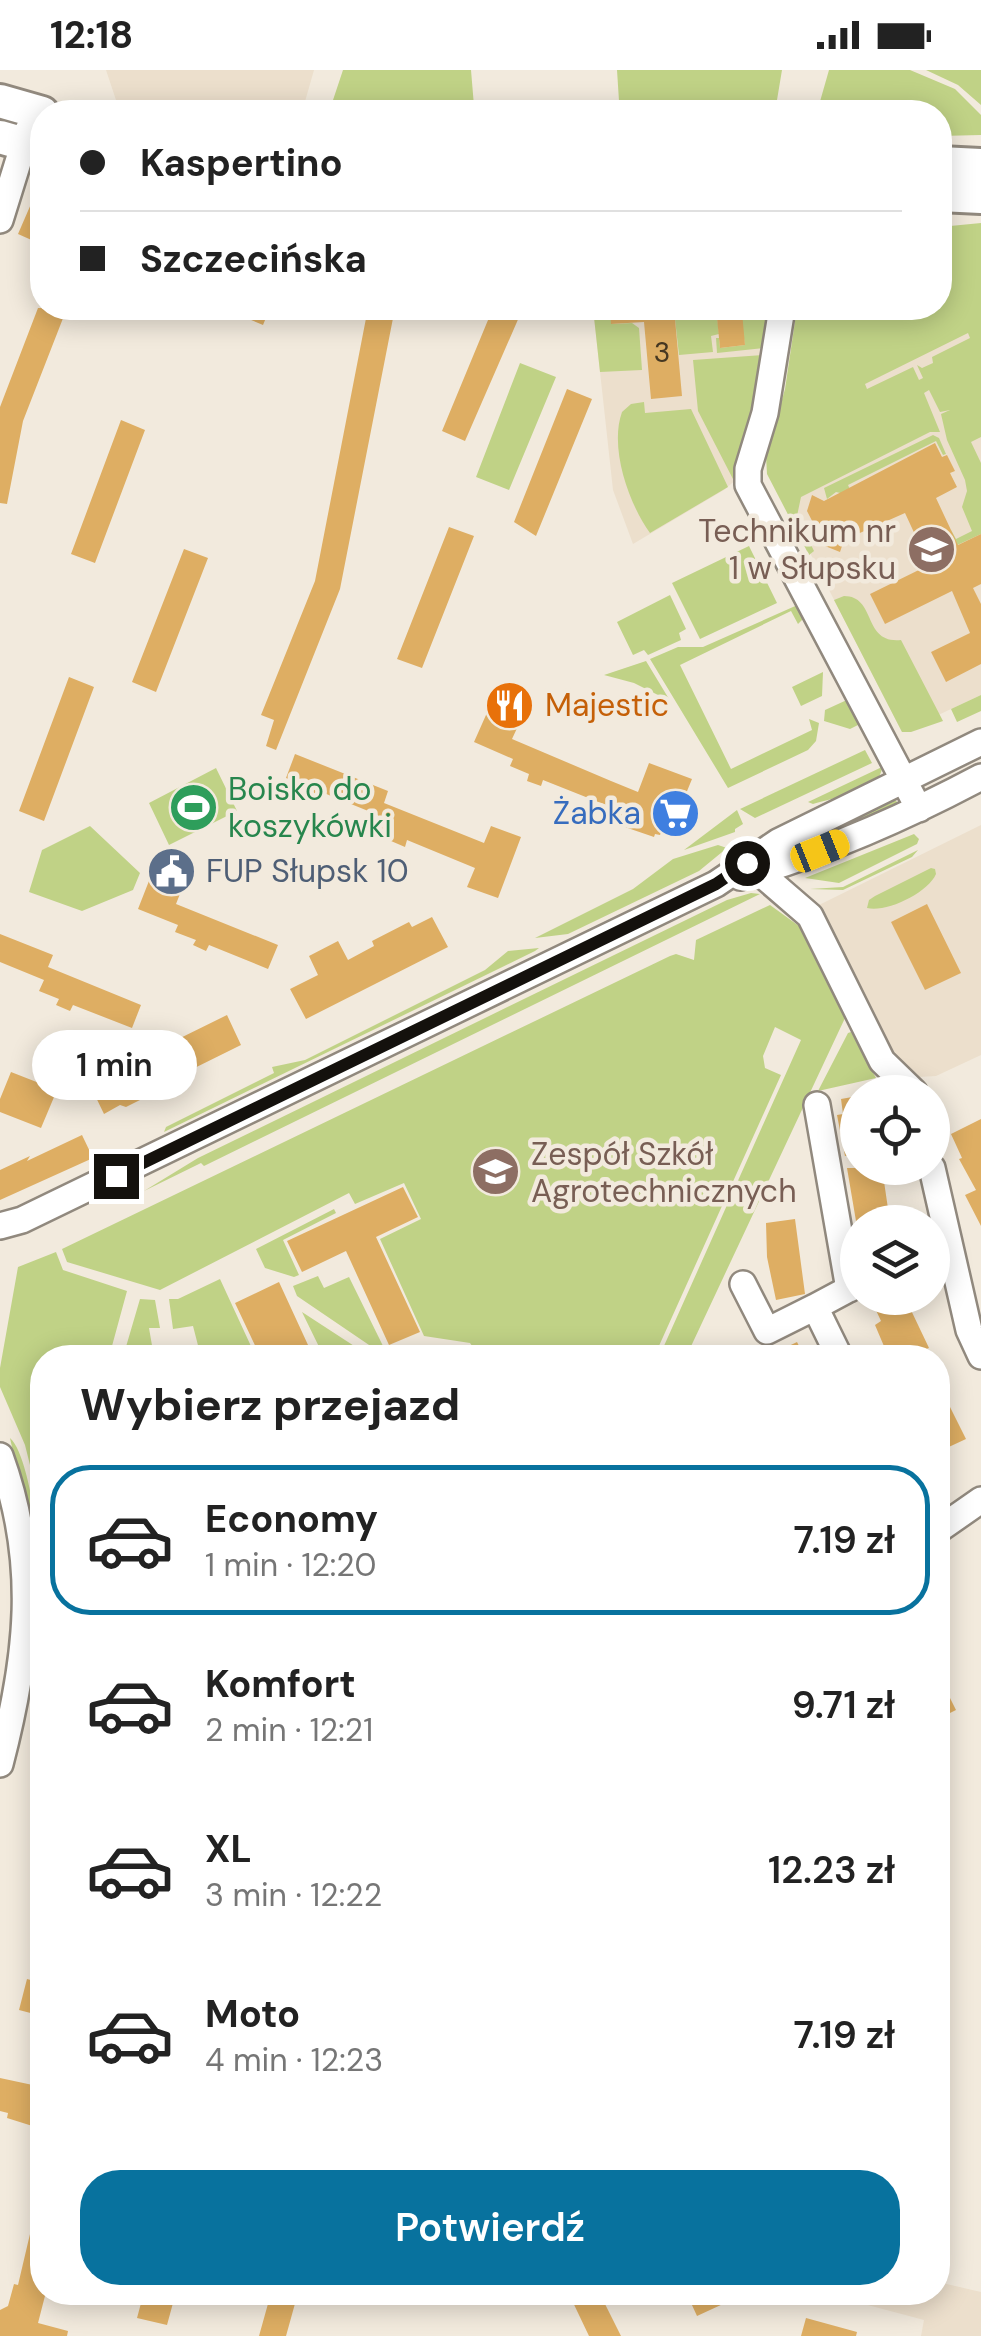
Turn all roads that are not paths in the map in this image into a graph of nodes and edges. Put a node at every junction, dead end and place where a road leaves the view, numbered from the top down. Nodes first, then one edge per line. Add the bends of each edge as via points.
1 (0, 101) edge
2 (30, 110) edge
3 (22, 143) edge
4 (952, 163) edge
5 (981, 165) edge
6 (952, 195) edge
7 (981, 196) edge
8 (0, 220) edge
9 (780, 320) edge
10 (981, 742) edge
11 (981, 777) edge
12 (903, 781) junction
13 (919, 809) junction
14 (759, 872) junction
15 (716, 884) junction
16 (896, 1075) edge
17 (817, 1105) dead end
18 (840, 1221) edge
19 (11, 1224) edge
20 (0, 1241) edge
21 (950, 1273) edge
22 (742, 1284) dead end
23 (840, 1293) edge
24 (815, 1307) junction
25 (834, 1345) edge
26 (981, 1356) edge
27 (0, 1456) edge
28 (981, 1500) edge
29 (950, 1522) edge
30 (30, 1656) edge
31 (30, 1679) edge
32 (0, 1764) edge

1 - 2 main road
3 - 8 street
4 - 5 main road
6 - 7 main road
9 - 12 street via 748,485
10 - 12 street
11 - 13 street
12 - 13 street
12 - 15 street via 778,842
13 - 14 street
14 - 15 street
14 - 16 street via 810,916 882,1061
15 - 19 street
17 - 18 street
19 - 20 street
21 - 26 street
22 - 24 street via 767,1332
23 - 24 street
24 - 25 street
27 - 30 street via 15,1506
28 - 29 street
31 - 32 street

